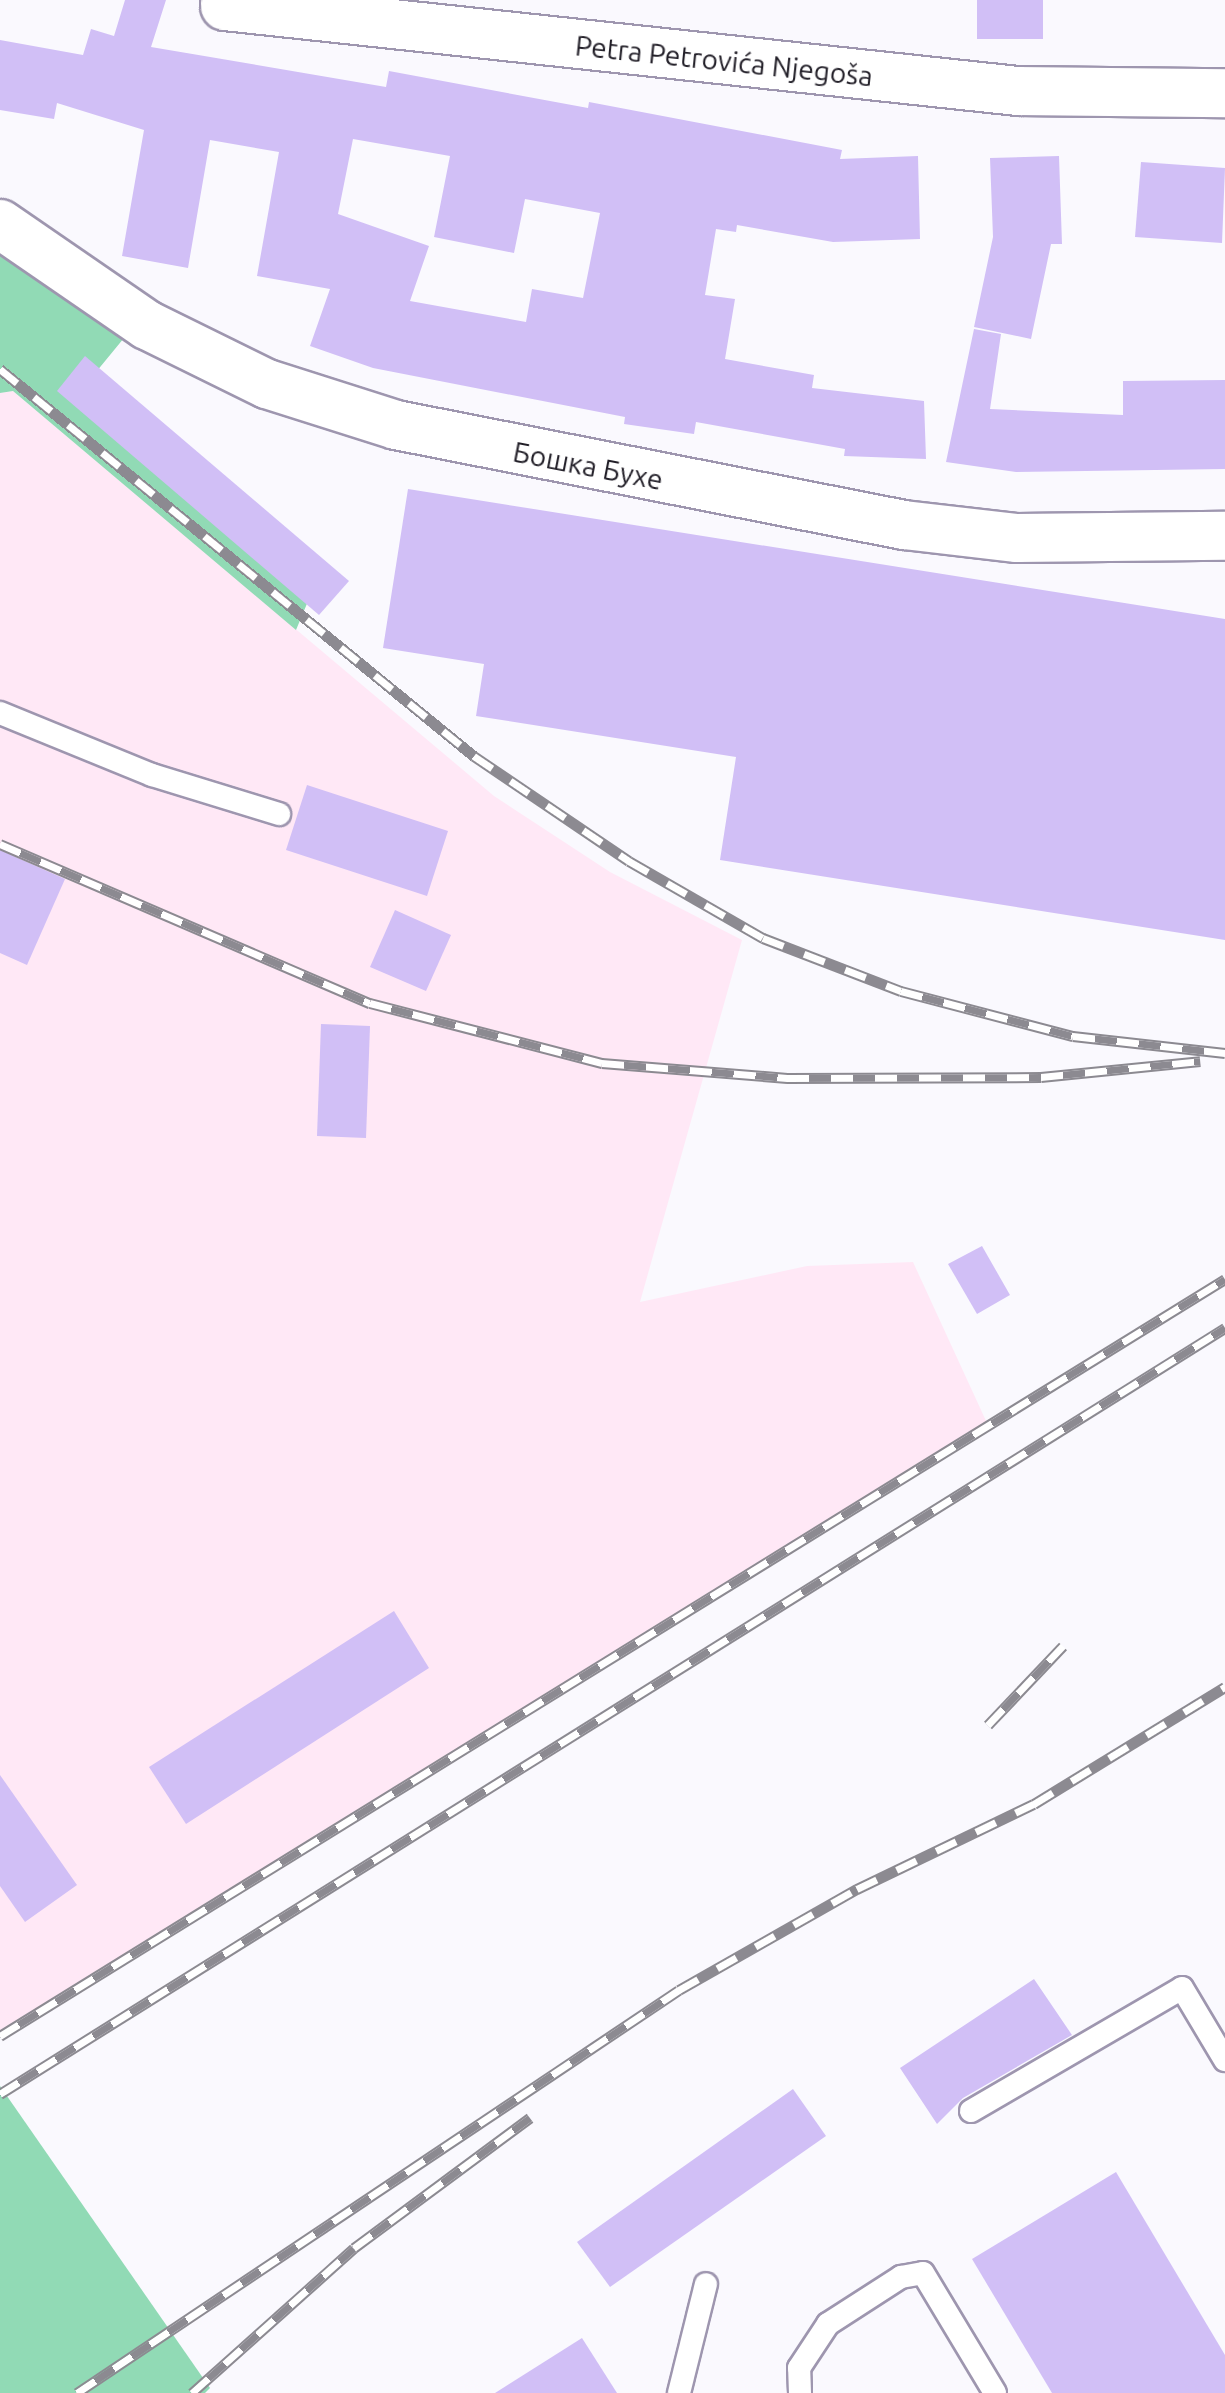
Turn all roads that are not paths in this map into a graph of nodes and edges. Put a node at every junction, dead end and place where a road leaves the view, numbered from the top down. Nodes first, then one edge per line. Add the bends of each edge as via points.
1 (225, 6) dead end
2 (1225, 94) edge
3 (0, 224) edge
4 (1225, 536) edge
5 (0, 713) edge
6 (279, 814) dead end
7 (1225, 2060) edge
8 (971, 2111) dead end
9 (706, 2284) dead end
10 (679, 2393) edge
11 (800, 2393) edge
12 (995, 2393) edge

1 - 2 street, Petra Petrovića Njegoša via 980,88
3 - 4 street, Бошка Бухе via 147,325 268,384 396,425 904,525 1017,538
5 - 6 lane via 152,774
7 - 8 lane via 1182,1988
9 - 10 lane
11 - 12 lane via 799,2368 828,2324 901,2277 923,2273

